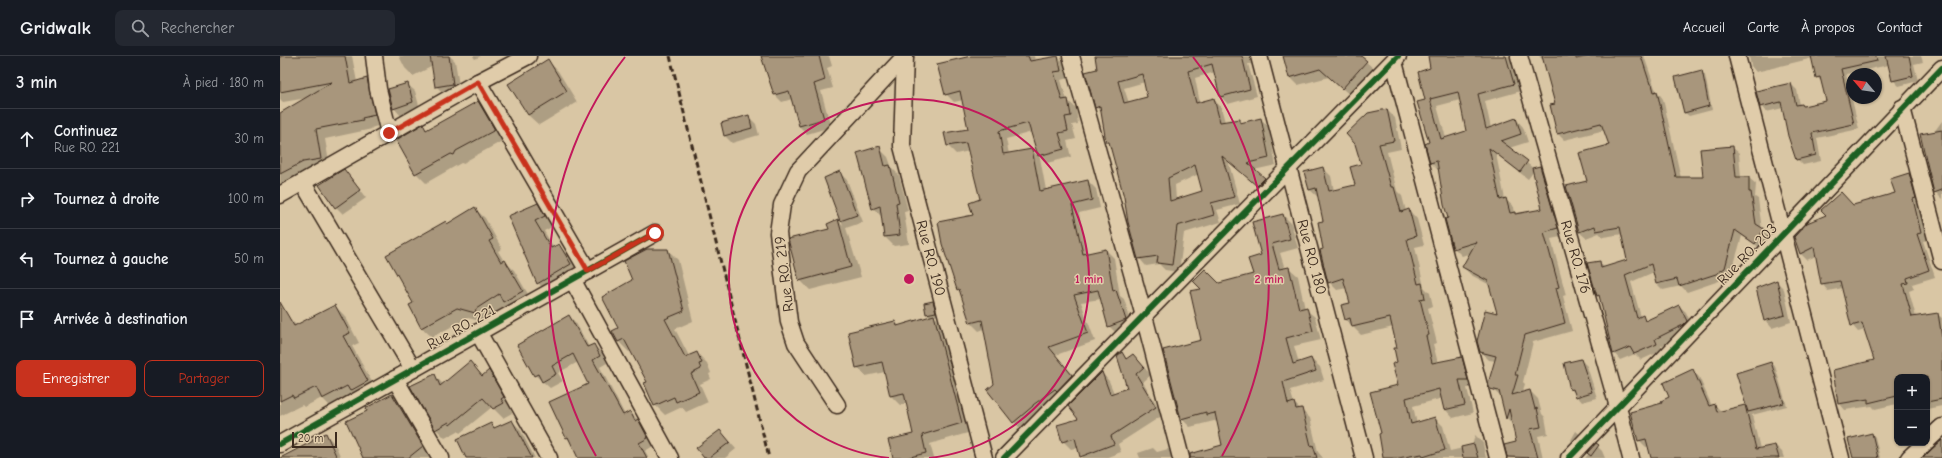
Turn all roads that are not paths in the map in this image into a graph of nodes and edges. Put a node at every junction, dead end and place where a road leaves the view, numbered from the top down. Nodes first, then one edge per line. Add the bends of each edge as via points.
1 (374, 56) edge
2 (528, 56) edge
3 (905, 56) edge
4 (1070, 56) edge
5 (1259, 56) edge
6 (1519, 56) edge
7 (1737, 56) edge
8 (1941, 56) edge
9 (1396, 59) edge
10 (1942, 59) edge
11 (1942, 68) edge
12 (478, 82) junction
13 (1902, 108) junction
14 (389, 133) junction
15 (1288, 169) junction
16 (304, 183) junction
17 (280, 195) edge
18 (655, 233) dead end
19 (1783, 235) junction
20 (1942, 261) edge
21 (588, 271) junction
22 (572, 279) junction
23 (1144, 316) junction
24 (478, 332) junction
25 (413, 369) junction
26 (395, 379) junction
27 (837, 405) dead end
28 (1618, 407) junction
29 (1942, 427) edge
30 (1930, 438) edge
31 (280, 444) edge
32 (1922, 446) edge
33 (441, 458) edge
34 (550, 458) edge
35 (670, 458) edge
36 (984, 458) edge
37 (1004, 458) edge
38 (1181, 458) edge
39 (1364, 458) edge
40 (1498, 458) edge
41 (1569, 458) edge
42 (1631, 458) edge
43 (1841, 458) edge
44 (1909, 458) edge

1 - 14 street via 378,89
2 - 12 street
3 - 27 street, Rue RO. 219 via 798,171 782,205 778,233 789,322 796,344
3 - 36 street, Rue RO. 190 via 902,146
4 - 23 street
5 - 15 street, Rue RO. 180
6 - 28 street, Rue RO. 176
7 - 19 street
8 - 10 street
9 - 15 street
9 - 40 street
11 - 13 street, Rue RO. 203
12 - 14 street
12 - 21 street
13 - 19 street, Rue RO. 203
13 - 20 street
14 - 16 street
15 - 23 street
15 - 39 street, Rue RO. 180
16 - 17 street
16 - 25 street
18 - 21 street, Rue RO. 221
19 - 28 street, Rue RO. 203
19 - 43 street
21 - 22 street, Rue RO. 221
22 - 24 street, Rue RO. 221
22 - 35 street
23 - 37 street
23 - 38 street
24 - 25 street, Rue RO. 221
24 - 34 street
25 - 26 street, Rue RO. 221
26 - 31 street, Rue RO. 221
26 - 33 street
28 - 41 street, Rue RO. 203
28 - 42 street, Rue RO. 176
29 - 30 street
32 - 44 street

